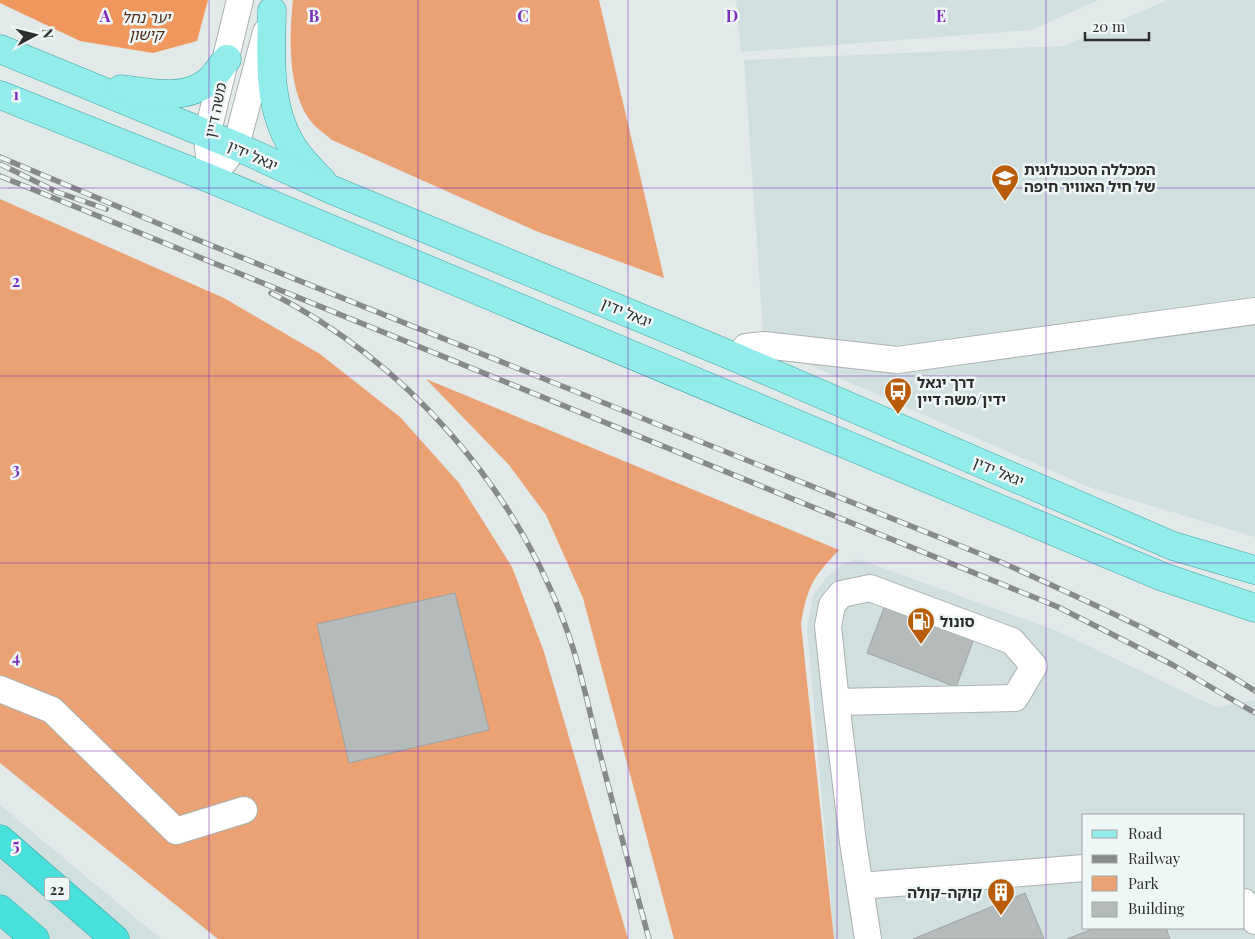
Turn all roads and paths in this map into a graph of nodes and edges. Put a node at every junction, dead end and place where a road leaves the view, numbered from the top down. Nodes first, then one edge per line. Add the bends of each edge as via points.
1 (240, 0) edge
2 (273, 6) edge
3 (0, 49) edge
4 (227, 59) junction
5 (84, 83) junction
6 (0, 95) edge
7 (208, 135) junction
8 (236, 146) junction
9 (211, 179) junction
10 (330, 189) junction
11 (1255, 311) edge
12 (737, 358) junction
13 (1255, 570) edge
14 (1255, 608) edge
15 (0, 689) edge
16 (836, 702) junction
17 (244, 810) dead end
18 (0, 839) edge
19 (27, 863) junction
20 (1082, 868) edge
21 (860, 886) junction
22 (1245, 904) edge
23 (0, 909) edge
24 (1255, 921) edge
25 (35, 939) edge
26 (115, 939) edge
27 (128, 939) edge
28 (868, 939) edge

1 - 4 street, משה דיין
2 - 8 street, משה דיין
2 - 10 main road via 273,80 281,126 300,159
3 - 5 main road, יגאל ידין
4 - 5 main road via 209,81 184,92 156,94
4 - 7 street, משה דיין
5 - 7 main road, יגאל ידין
6 - 9 main road
7 - 8 main road, יגאל ידין
7 - 9 street, משה דיין
8 - 9 street, משה דיין
8 - 10 main road, יגאל ידין
9 - 14 main road via 1163,577
10 - 12 main road, יגאל ידין
11 - 12 street via 897,360 764,345 746,348
12 - 13 main road, יגאל ידין via 1173,546
15 - 17 street via 52,710 176,831
16 - 16 street via 829,619 832,605 841,594 855,590 870,588 1012,641 1034,666 1015,698
16 - 21 street
18 - 19 highway, 22
19 - 26 highway, 22
19 - 27 highway
20 - 21 street
21 - 28 street
22 - 24 street
23 - 25 highway

